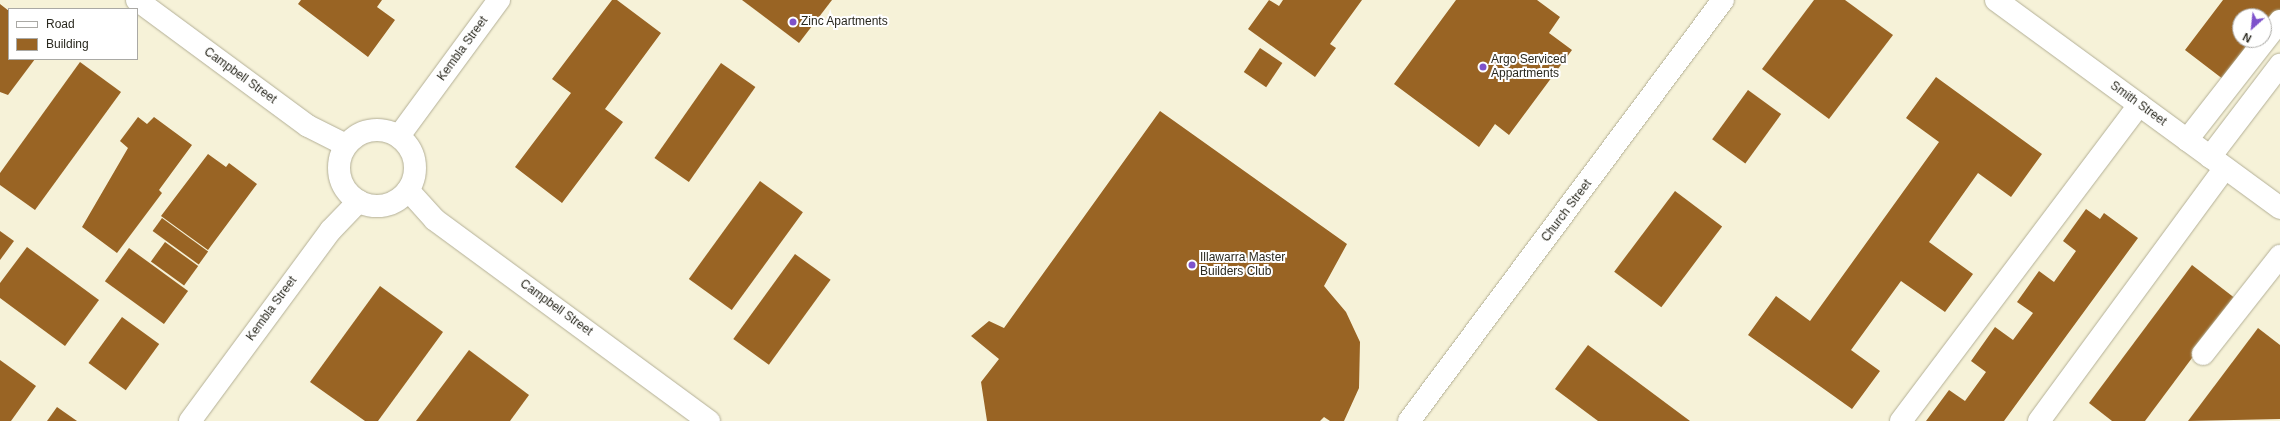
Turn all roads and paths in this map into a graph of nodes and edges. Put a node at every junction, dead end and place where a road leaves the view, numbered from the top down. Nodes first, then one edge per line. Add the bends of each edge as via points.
1 (137, 0) edge
2 (499, 0) edge
3 (1723, 0) edge
4 (1996, 0) edge
5 (2280, 21) edge
6 (2280, 65) edge
7 (2139, 105) junction
8 (399, 136) junction
9 (2187, 140) junction
10 (346, 145) junction
11 (2218, 162) junction
12 (408, 190) junction
13 (359, 201) junction
14 (2280, 208) edge
15 (2280, 256) edge
16 (2203, 354) dead end
17 (190, 421) edge
18 (709, 421) edge
19 (1410, 421) edge
20 (1901, 421) edge
21 (2039, 421) edge

1 - 10 street, Campbell Street via 308,126
2 - 8 street, Kembla Street
3 - 19 street, Church Street
4 - 7 street, Smith Street
5 - 9 street
6 - 11 street
7 - 9 street, Smith Street
7 - 20 street
8 - 10 street via 373,130 361,133
8 - 12 street via 414,157 415,170
9 - 11 street, Smith Street
10 - 13 street via 339,173 349,194
11 - 14 street, Smith Street
11 - 21 street
12 - 13 street via 394,202 381,206
12 - 18 street, Campbell Street via 436,220
13 - 17 street, Kembla Street via 331,230
15 - 16 street

